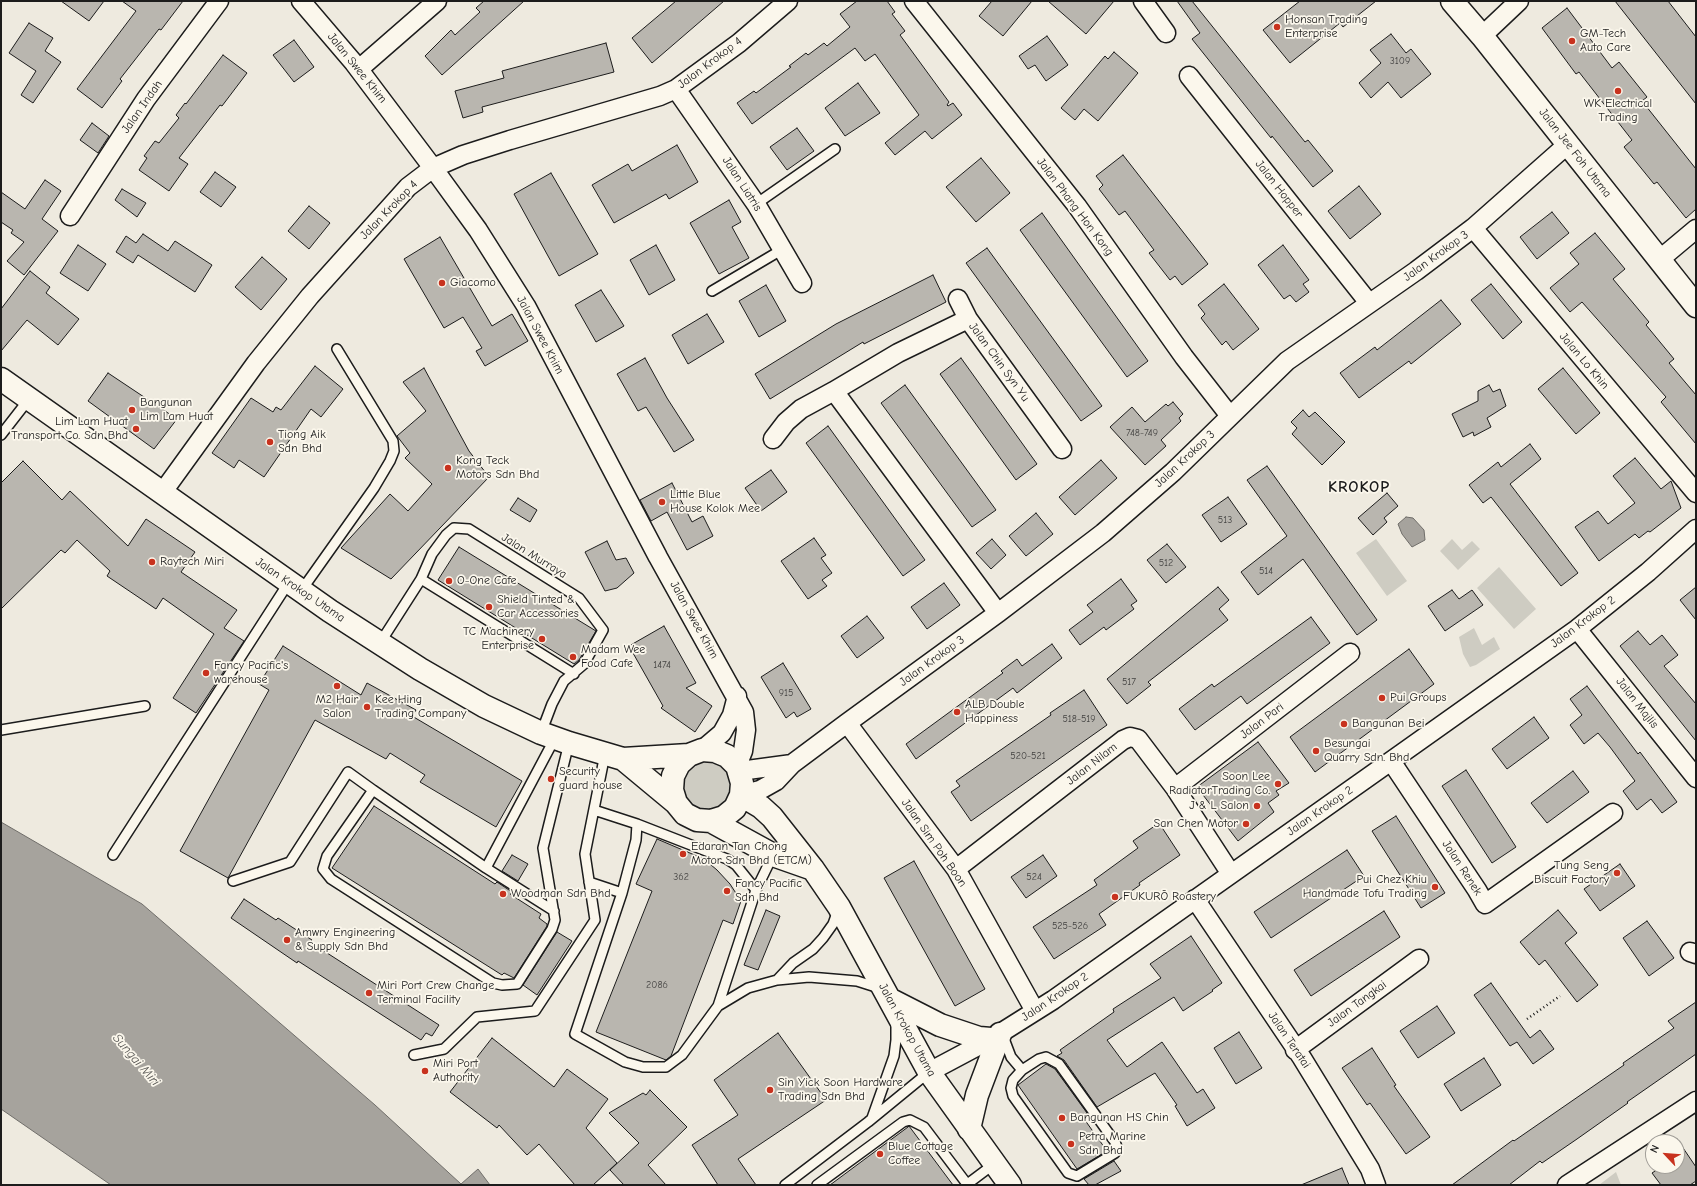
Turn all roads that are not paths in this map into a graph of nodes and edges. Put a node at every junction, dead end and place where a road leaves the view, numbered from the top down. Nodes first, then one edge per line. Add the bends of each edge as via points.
1 (219, 1) edge
2 (301, 1) edge
3 (437, 1) edge
4 (788, 1) edge
5 (914, 1) edge
6 (1143, 1) edge
7 (1452, 1) edge
8 (1519, 1) edge
9 (1166, 33) dead end
10 (1482, 36) junction
11 (358, 69) junction
12 (1189, 76) dead end
13 (676, 89) junction
14 (1568, 144) junction
15 (835, 149) dead end
16 (433, 168) junction
17 (756, 204) junction
18 (70, 216) dead end
19 (1473, 228) junction
20 (1696, 228) edge
21 (782, 249) junction
22 (1659, 260) junction
23 (802, 282) dead end
24 (712, 292) dead end
25 (958, 299) dead end
26 (1369, 303) junction
27 (1696, 306) edge
28 (968, 318) junction
29 (337, 349) dead end
30 (1, 379) edge
31 (834, 391) junction
32 (29, 399) junction
33 (1230, 416) junction
34 (1, 435) edge
35 (773, 439) dead end
36 (1062, 449) dead end
37 (162, 493) junction
38 (1696, 493) edge
39 (1696, 529) edge
40 (421, 579) junction
41 (295, 587) junction
42 (998, 613) junction
43 (1577, 629) junction
44 (380, 643) junction
45 (1350, 654) dead end
46 (574, 674) junction
47 (736, 696) junction
48 (145, 706) dead end
49 (847, 723) junction
50 (1, 730) edge
51 (555, 738) junction
52 (695, 753) junction
53 (614, 756) junction
54 (1391, 761) junction
55 (792, 764) junction
56 (738, 768) junction
57 (1696, 778) edge
58 (1175, 788) junction
59 (373, 790) junction
60 (741, 795) junction
61 (676, 803) junction
62 (594, 810) junction
63 (1613, 813) dead end
64 (711, 821) junction
65 (637, 824) junction
66 (113, 855) dead end
67 (773, 855) junction
68 (486, 868) junction
69 (813, 869) junction
70 (956, 869) junction
71 (1231, 874) junction
72 (233, 881) dead end
73 (589, 882) junction
74 (756, 890) junction
75 (622, 893) junction
76 (1195, 899) junction
77 (839, 907) junction
78 (554, 911) junction
79 (1419, 959) dead end
80 (777, 980) junction
81 (890, 999) junction
82 (718, 1006) junction
83 (1035, 1011) junction
84 (998, 1035) junction
85 (1295, 1050) junction
86 (414, 1054) dead end
87 (1022, 1070) junction
88 (929, 1072) junction
89 (1696, 1101) edge
90 (872, 1118) junction
91 (969, 1129) junction
92 (1002, 1177) edge
93 (1371, 1180) edge
94 (785, 1185) edge
95 (817, 1185) edge
96 (967, 1185) edge
97 (1567, 1185) edge

1 - 18 street, Jalan Indah via 146,100
2 - 11 street, Jalan Swee Khim
3 - 11 street
4 - 13 street, Jalan Krokop 4 via 739,43
5 - 33 street, Jalan Phang Hon Kong via 1076,206 1184,357
6 - 9 street
7 - 10 street, Jalan Jee Foh Utama
8 - 10 street
10 - 14 street, Jalan Jee Foh Utama
11 - 16 street, Jalan Swee Khim
12 - 26 street, Jalan Hopper
13 - 16 street, Jalan Krokop 4 via 476,151
13 - 17 street, Jalan Liatris
14 - 19 street, Jalan Krokop 3
14 - 22 street, Jalan Jee Foh Utama
15 - 17 lane
16 - 37 street, Jalan Krokop 4 via 408,188 310,296 256,364
16 - 47 street, Jalan Swee Khim via 478,230 526,306 658,557
17 - 21 street, Jalan Liatris
19 - 26 street, Jalan Krokop 3
19 - 38 street, Jalan Lo Khin
20 - 22 street
21 - 23 street, Jalan Liatris
21 - 24 lane
22 - 27 street, Jalan Jee Foh Utama
25 - 28 street
26 - 33 street, Jalan Krokop 3 via 1287,361
28 - 31 street, Jalan Chin Syn Yu via 898,353
28 - 36 street, Jalan Chin Syn Yu
29 - 41 lane via 394,441 394,451 374,488
30 - 32 street, Jalan Krokop Utama
31 - 35 street, Jalan Chin Syn Yu via 801,410 786,422
31 - 42 street
32 - 34 lane
32 - 37 street, Jalan Krokop Utama
33 - 42 street, Jalan Krokop 3 via 1173,472 1103,532
37 - 41 street, Jalan Krokop Utama
39 - 43 street, Jalan Krokop 2 via 1648,572
40 - 44 lane, Jalan Murraya
40 - 46 lane
40 - 46 lane, Jalan Murraya via 432,554 446,535 454,528 469,529 579,598 603,630 584,664
41 - 44 street, Jalan Krokop Utama
41 - 66 lane
42 - 49 street, Jalan Krokop 3
43 - 54 street, Jalan Krokop 2
43 - 57 street, Jalan Majlis
44 - 51 street, Jalan Krokop Utama via 484,706
45 - 58 street, Jalan Pari
46 - 51 lane, Jalan Murraya via 564,681 552,704
47 - 52 street via 732,715 722,732
47 - 56 street, Jalan Swee Khim via 744,712 746,730
48 - 50 lane
49 - 55 street, Jalan Krokop 3
49 - 70 street, Jalan Sim Poh Boon
51 - 53 street, Jalan Krokop Utama
51 - 68 lane
51 - 78 lane via 543,848
52 - 53 street
52 - 56 street via 715,751 727,756
52 - 61 street via 679,764 673,776 672,790
53 - 61 street
53 - 62 lane
54 - 63 street, Jalan Renek via 1485,904
54 - 71 street, Jalan Krokop 2
55 - 56 street, Jalan Krokop 3
55 - 60 street, Jalan Krokop 3 via 776,781 760,790
56 - 60 street via 742,783
58 - 70 street, Jalan Nilam via 1138,739 1130,737
58 - 71 street, Jalan Nilam
59 - 68 lane
59 - 72 lane via 348,772 290,862
59 - 78 lane via 327,856 323,869 331,879 493,983 502,985 517,984 552,929
60 - 64 street via 735,808 724,817
60 - 69 street, Jalan Krokop Utama via 772,817
61 - 64 street via 685,814 697,820
62 - 65 lane
62 - 73 lane via 585,854
64 - 67 street
65 - 74 lane via 727,859 736,865
65 - 75 lane via 636,840
67 - 69 street
67 - 74 lane
68 - 78 lane
69 - 77 street, Jalan Krokop Utama
70 - 83 street, Jalan Sim Poh Boon
71 - 76 street, Jalan Krokop 2
73 - 75 lane
73 - 86 lane via 595,920 535,1011 477,1017 444,1049
74 - 82 lane
75 - 82 lane via 575,1034 625,1062 643,1067 666,1067 682,1055
76 - 83 street, Jalan Krokop 2
76 - 85 street, Jalan Teratai
77 - 80 lane via 832,924 814,949 793,963
77 - 81 street, Jalan Krokop Utama
79 - 85 street, Jalan Tangkai
80 - 81 lane via 809,977 857,981
80 - 82 lane via 748,988
81 - 84 street via 940,1024 980,1038
81 - 88 street, Jalan Krokop Utama
81 - 90 lane via 896,1040 894,1056
83 - 84 street, Jalan Krokop 2
84 - 87 lane
84 - 88 street, Jalan Krokop 2
84 - 91 street via 976,1095
85 - 93 street, Jalan Teratai via 1302,1058
87 - 87 lane via 1013,1080 1013,1096 1068,1173 1077,1176 1115,1153 1115,1142 1059,1064 1046,1057
88 - 90 lane
88 - 91 street, Jalan Krokop Utama
89 - 97 street
90 - 94 lane
91 - 92 street, Jalan Krokop Utama
92 - 96 lane
95 - 96 lane via 903,1122 910,1120 924,1127

